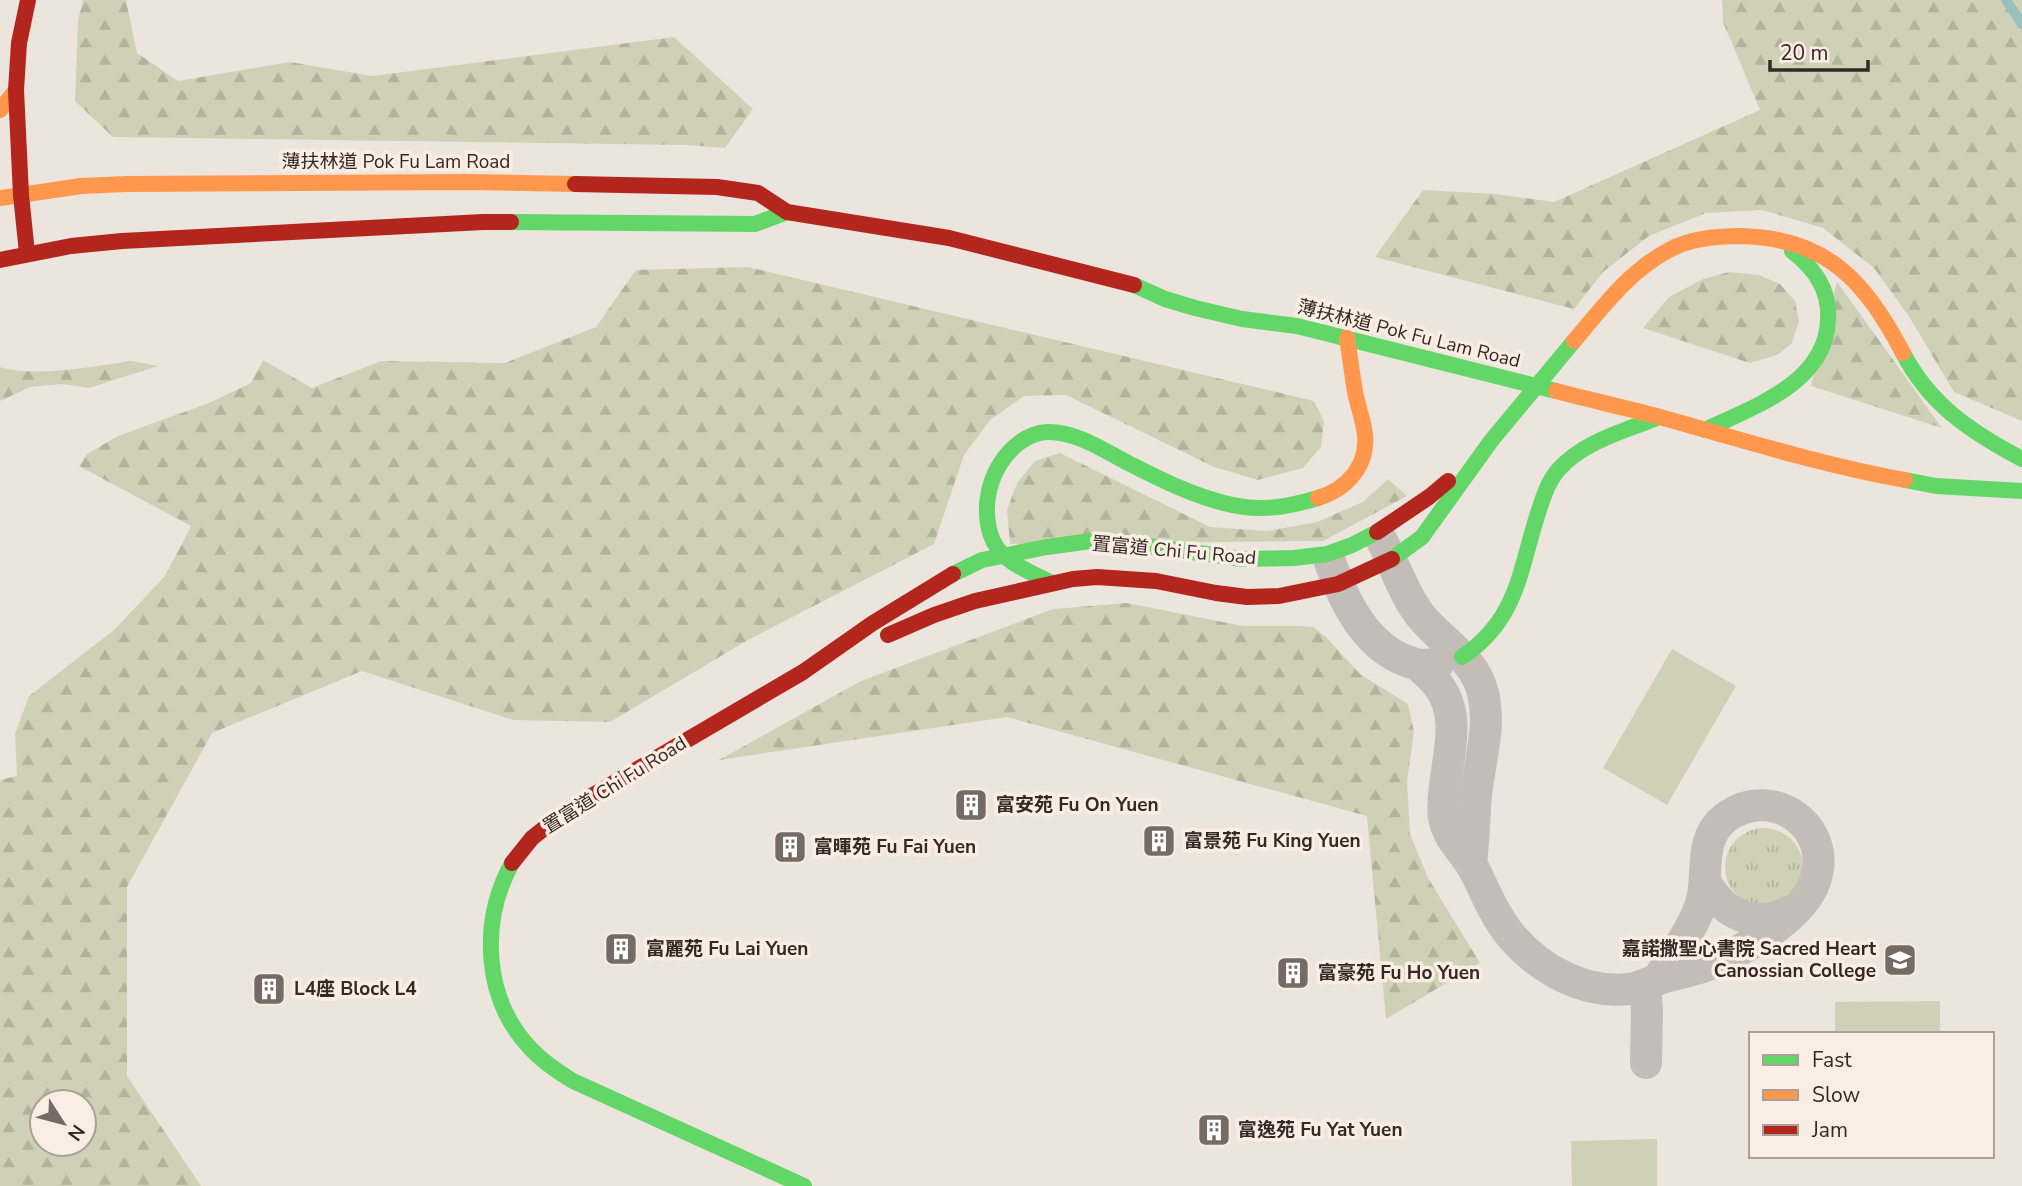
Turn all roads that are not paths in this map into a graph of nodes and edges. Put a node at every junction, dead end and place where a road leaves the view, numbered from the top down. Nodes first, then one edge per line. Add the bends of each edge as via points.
1 (28, 0) edge
2 (16, 90) junction
3 (0, 110) edge
4 (21, 195) junction
5 (0, 198) edge
6 (787, 212) junction
7 (1772, 239) junction
8 (27, 253) junction
9 (0, 260) edge
10 (1347, 338) junction
11 (1659, 417) junction
12 (1705, 430) junction
13 (1491, 442) junction
14 (2022, 459) edge
15 (2022, 491) edge
16 (1384, 545) junction
17 (1327, 554) junction
18 (1001, 555) junction
19 (1052, 583) junction
20 (1338, 584) junction
21 (1462, 657) junction
22 (1418, 665) junction
23 (803, 673) junction
24 (1471, 863) junction
25 (1706, 883) junction
26 (1795, 909) junction
27 (1651, 982) junction
28 (1646, 1063) dead end
29 (804, 1186) edge

1 - 2 main road
2 - 3 main road
2 - 4 main road
4 - 5 main road, 薄扶林道 Pok Fu Lam Road
4 - 6 main road, 薄扶林道 Pok Fu Lam Road via 127,184 510,182 717,187 758,194
4 - 8 main road
6 - 8 main road, 薄扶林道 Pok Fu Lam Road via 755,224 484,222 122,241
6 - 10 main road, 薄扶林道 Pok Fu Lam Road via 949,238 1135,285 1195,308
7 - 12 main road via 1804,260 1823,286 1829,314 1827,339 1816,361 1793,384
7 - 13 main road via 1717,237 1658,256 1613,294
7 - 14 main road via 1820,254 1838,265 1871,298 1913,372 1938,402 1966,426
8 - 9 main road, 薄扶林道 Pok Fu Lam Road
10 - 11 main road, 薄扶林道 Pok Fu Lam Road
10 - 18 main road via 1365,448 1354,476 1338,489 1296,505 1229,505 1173,486 1073,436 1045,432 1032,435 1008,453 990,485 988,524
11 - 12 main road, 薄扶林道 Pok Fu Lam Road
11 - 21 main road via 1583,450 1558,470 1542,501 1501,621
12 - 15 main road, 薄扶林道 Pok Fu Lam Road via 1865,473 1936,486
13 - 16 main road
13 - 16 main road via 1422,537
16 - 17 main road, 置富道 Chi Fu Road via 1352,545
16 - 20 main road, 置富道 Chi Fu Road
16 - 21 street via 1418,613
17 - 18 main road, 置富道 Chi Fu Road via 1242,559 1091,541
17 - 20 street
18 - 19 main road
18 - 23 main road, 置富道 Chi Fu Road via 950,575
19 - 20 main road, 置富道 Chi Fu Road via 1126,578 1247,597 1279,596
19 - 23 main road, 置富道 Chi Fu Road via 954,608
20 - 22 street via 1358,622 1377,642 1396,657
21 - 22 street
21 - 24 street via 1483,692 1486,723
22 - 24 street via 1438,685 1448,707 1451,729 1444,819 1452,840
23 - 29 main road, 置富道 Chi Fu Road via 545,825 515,858 502,881 493,907 489,948 494,983 508,1017 520,1037 556,1070
24 - 27 street via 1511,936 1554,972 1586,986 1610,990
25 - 26 street via 1721,903 1738,915 1778,917
25 - 26 street via 1705,851 1724,819 1756,805 1775,806 1806,825 1819,860 1809,894
25 - 27 street via 1695,919
26 - 27 street via 1743,949
27 - 28 street

